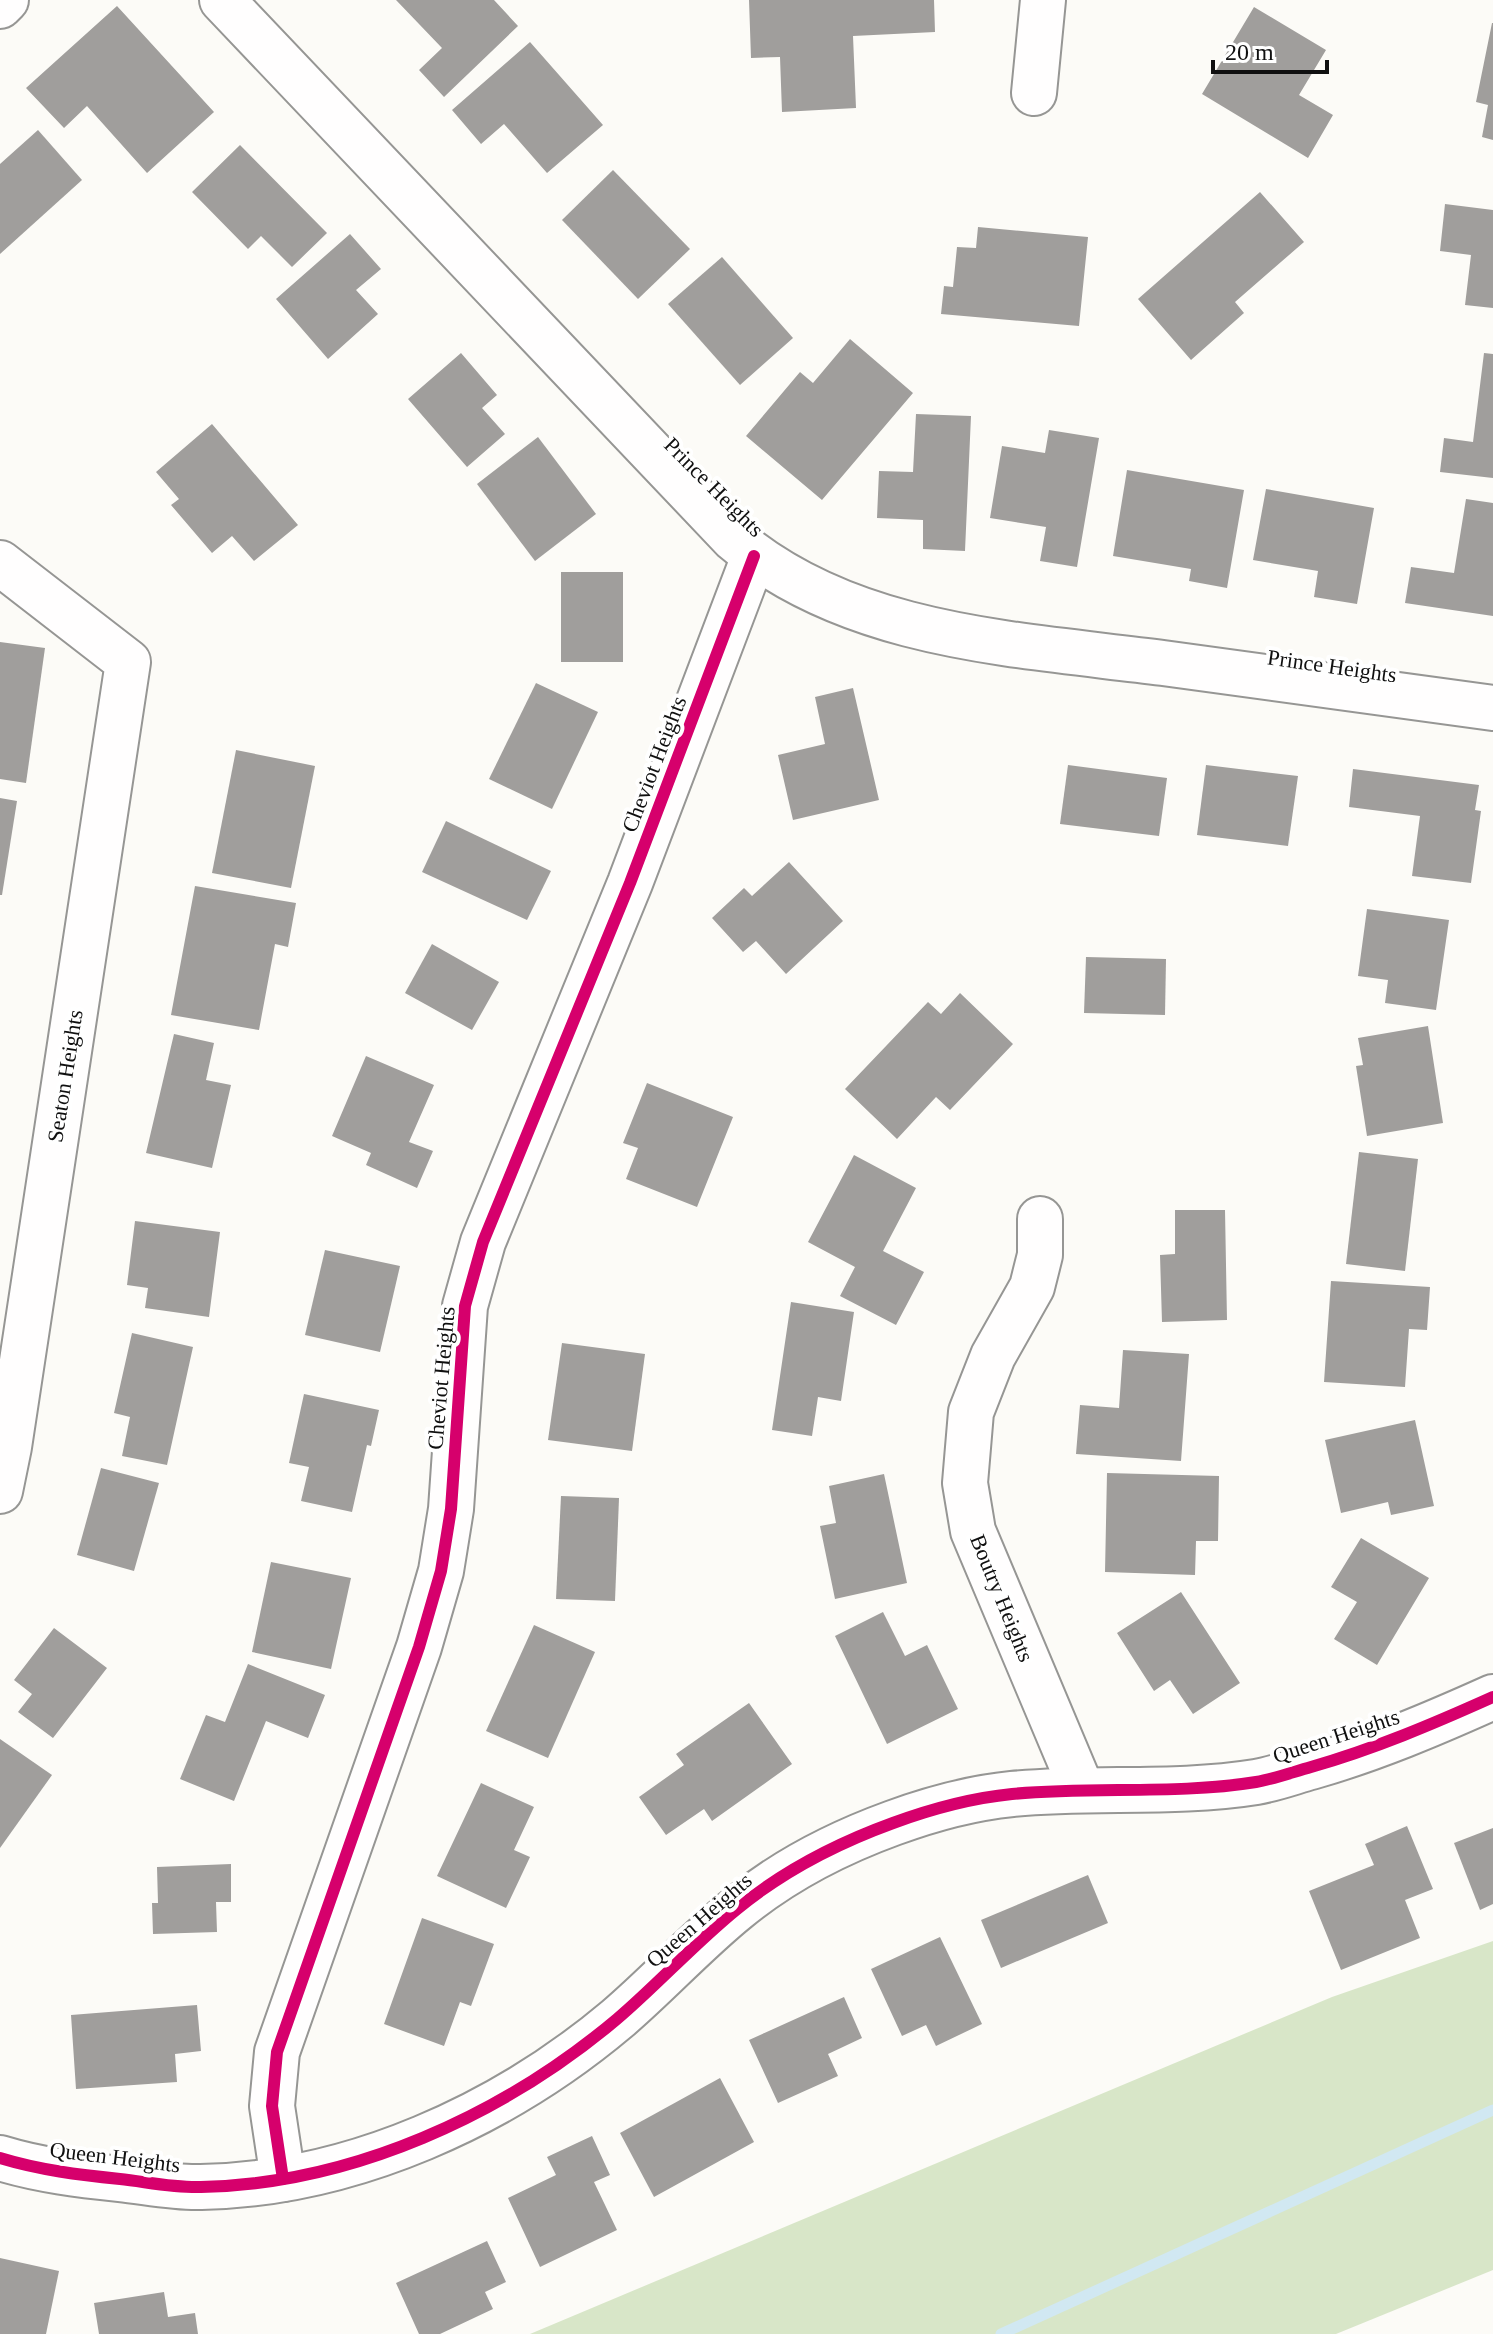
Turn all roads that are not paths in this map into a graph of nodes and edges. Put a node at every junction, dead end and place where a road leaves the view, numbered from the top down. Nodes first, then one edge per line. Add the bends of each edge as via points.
1 (6, 0) edge
2 (222, 0) edge
3 (1043, 0) edge
4 (0, 6) edge
5 (1034, 93) dead end
6 (754, 556) junction
7 (0, 563) edge
8 (1493, 708) edge
9 (1040, 1219) dead end
10 (0, 1491) edge
11 (1493, 1697) edge
12 (1082, 1790) junction
13 (0, 2158) edge
14 (283, 2179) junction

1 - 4 street
2 - 6 street, Prince Heights
3 - 5 street
6 - 8 street, Prince Heights via 831,600 885,618 994,641
6 - 14 street, Cheviot Heights via 630,883 479,1255 465,1306 451,1509 441,1571 277,2052 272,2106
7 - 10 street, Seaton Heights via 128,662
9 - 12 street, Boutry Heights via 1040,1255 1032,1287 993,1356 971,1412 965,1483 973,1531
11 - 12 street, Queen Heights via 1421,1730 1258,1782
12 - 14 street, Queen Heights via 950,1806 839,1846 738,1908 616,2019 554,2067 415,2140
13 - 14 street, Queen Heights via 69,2173 199,2187

